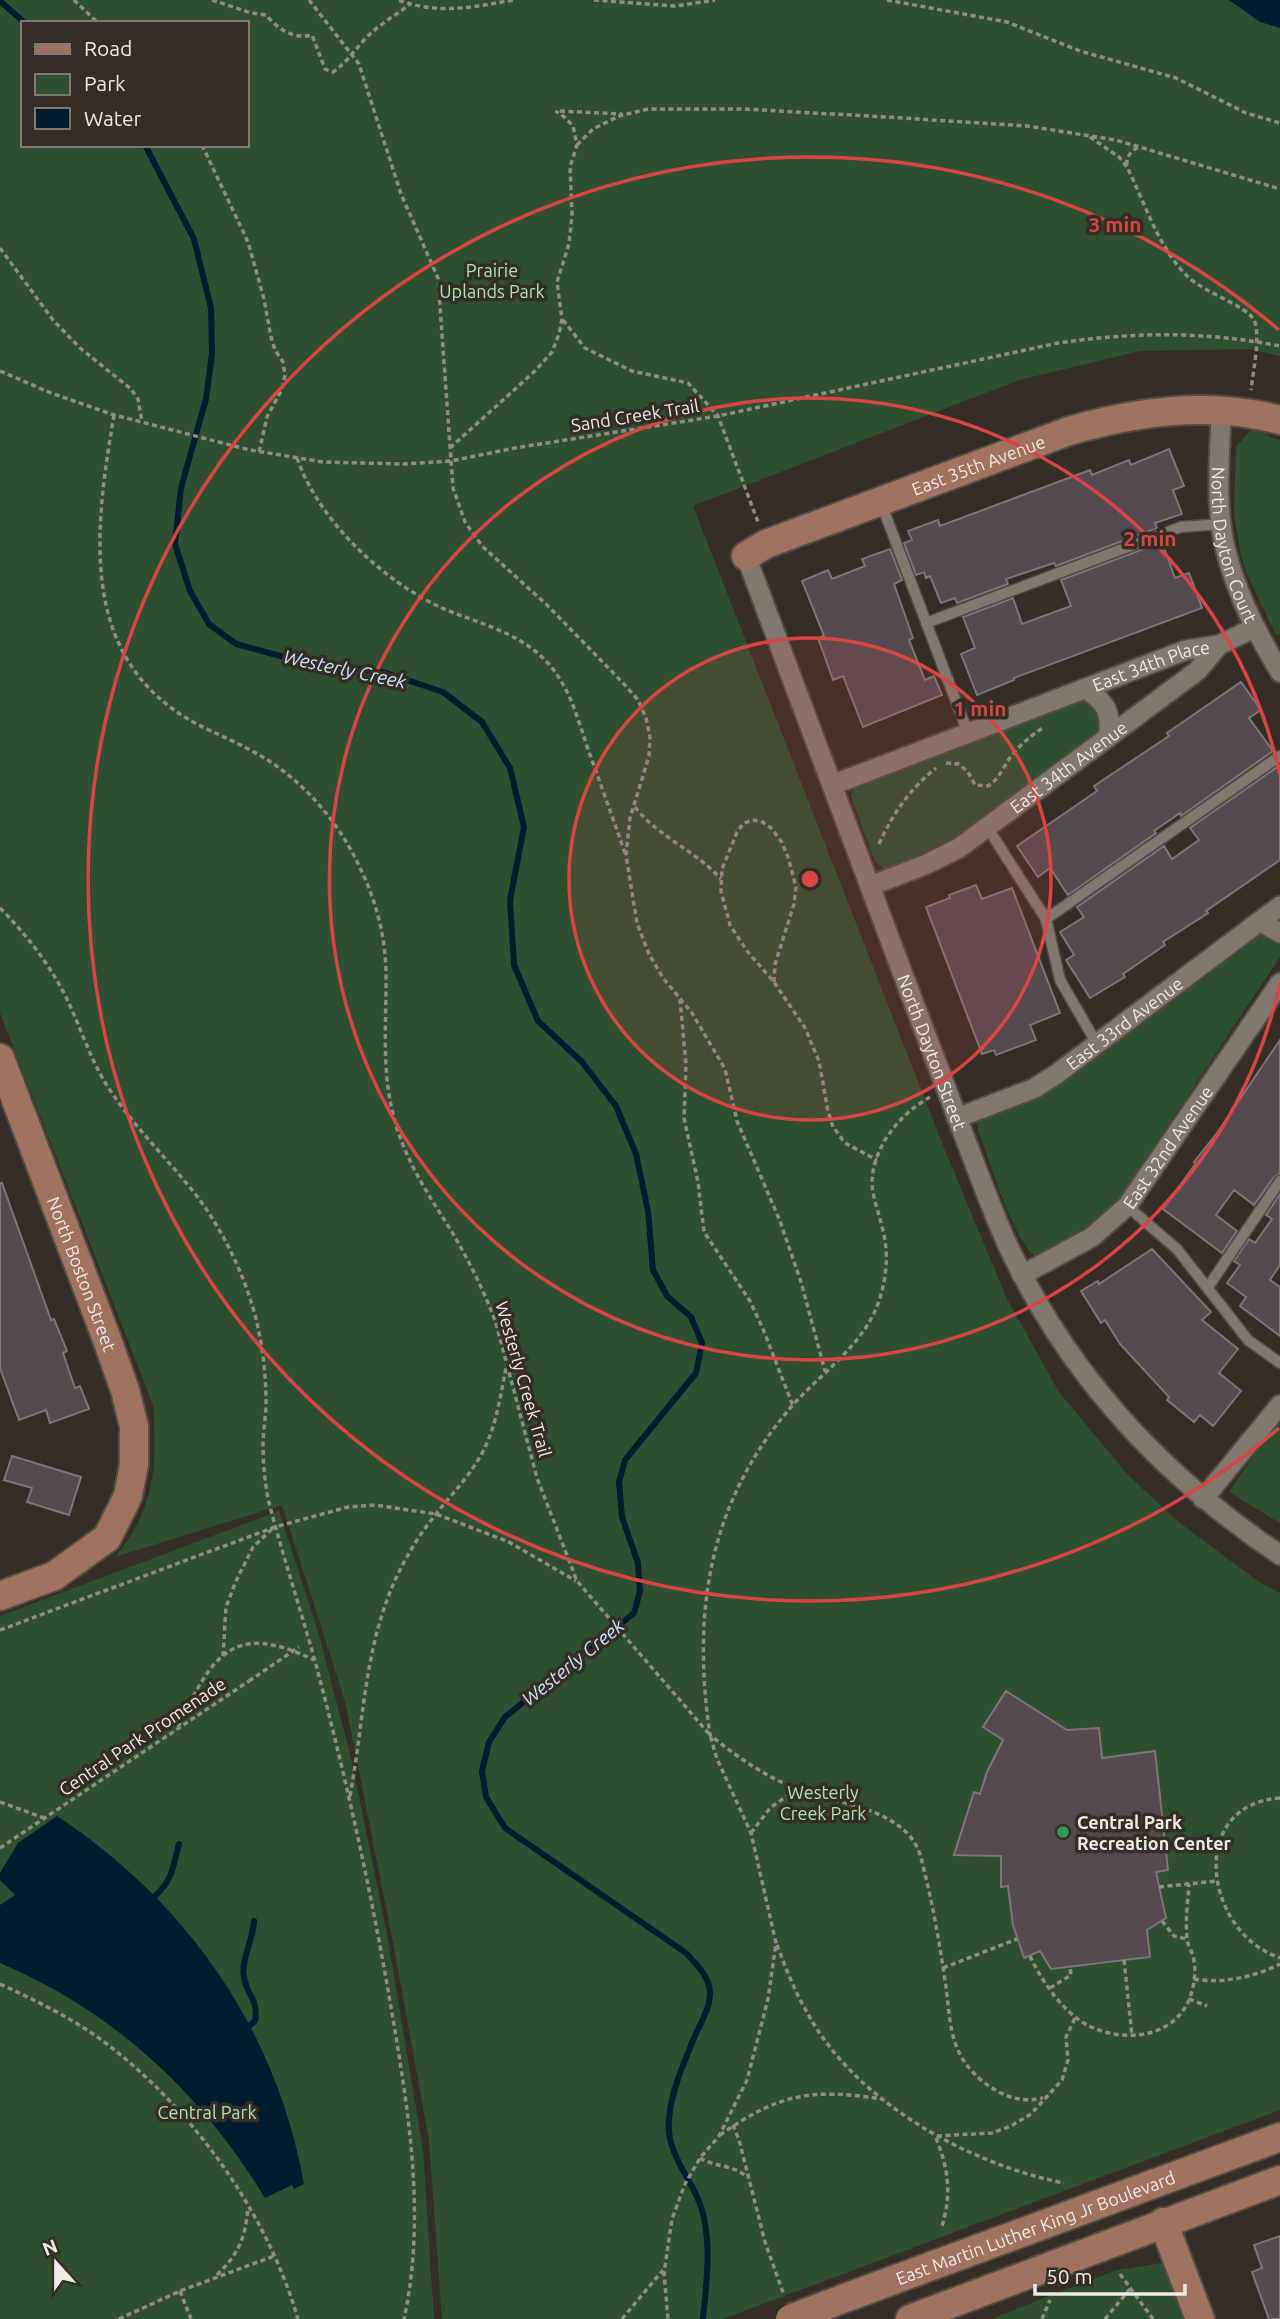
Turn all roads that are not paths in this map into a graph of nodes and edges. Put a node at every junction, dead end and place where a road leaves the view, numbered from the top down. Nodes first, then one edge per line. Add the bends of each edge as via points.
1 (1221, 411) junction
2 (1280, 420) edge
3 (881, 502) junction
4 (1222, 524) junction
5 (746, 556) joint
6 (926, 623) junction
7 (1254, 628) junction
8 (1219, 645) junction
9 (1280, 672) edge
10 (1085, 688) junction
11 (968, 733) junction
12 (1108, 737) junction
13 (1280, 756) edge
14 (832, 785) junction
15 (987, 827) junction
16 (870, 887) junction
17 (1280, 906) edge
18 (1046, 919) junction
19 (1261, 922) junction
20 (1280, 933) edge
21 (1280, 983) edge
22 (1097, 1044) junction
23 (0, 1058) edge
24 (957, 1118) junction
25 (1280, 1181) edge
26 (1127, 1206) junction
27 (1022, 1275) junction
28 (1208, 1287) junction
29 (1280, 1363) edge
30 (1280, 1405) edge
31 (1203, 1499) junction
32 (1280, 1555) edge
33 (0, 1596) edge
34 (1280, 2137) edge
35 (1280, 2180) edge
36 (1163, 2222) junction
37 (788, 2309) edge
38 (910, 2319) edge
39 (1200, 2319) edge

1 - 2 street, East 35th Avenue
1 - 3 street, East 35th Avenue via 1106,420
1 - 4 street, North Dayton Court
3 - 5 street, East 35th Avenue via 766,544
3 - 6 lane
4 - 6 lane via 1181,527
4 - 7 street, North Dayton Court via 1227,554
5 - 14 street, North Dayton Street
6 - 11 lane
7 - 8 street, East 34th Avenue
7 - 9 street, North Dayton Court
8 - 10 street, East 34th Place via 1186,650
8 - 12 street, East 34th Avenue via 1198,671
10 - 11 street, East 34th Place
10 - 12 street, East 34th Place via 1108,711
11 - 14 street, East 34th Place
12 - 15 street, East 34th Avenue
13 - 18 lane
14 - 16 street, North Dayton Street
15 - 16 street, East 34th Avenue via 959,848
15 - 18 lane
16 - 24 street, North Dayton Street
17 - 19 street, East 33rd Avenue
18 - 22 lane via 1060,980
19 - 20 street
19 - 22 street, East 33rd Avenue
21 - 26 street, East 32nd Avenue
22 - 24 street, East 33rd Avenue via 1035,1088
23 - 33 street, North Boston Street via 125,1390 134,1426 128,1496 107,1538 54,1576
24 - 27 street, North Dayton Street
25 - 28 lane
26 - 27 street, East 32nd Avenue via 1092,1237
26 - 28 lane via 1177,1249
27 - 31 street, North Dayton Street via 1076,1363 1116,1413
28 - 29 lane via 1248,1340
30 - 31 street
31 - 32 street, North Dayton Street
34 - 37 street, East Martin Luther King Jr Boulevard, bridge via 845,2298
35 - 36 street
36 - 38 street
36 - 39 street

